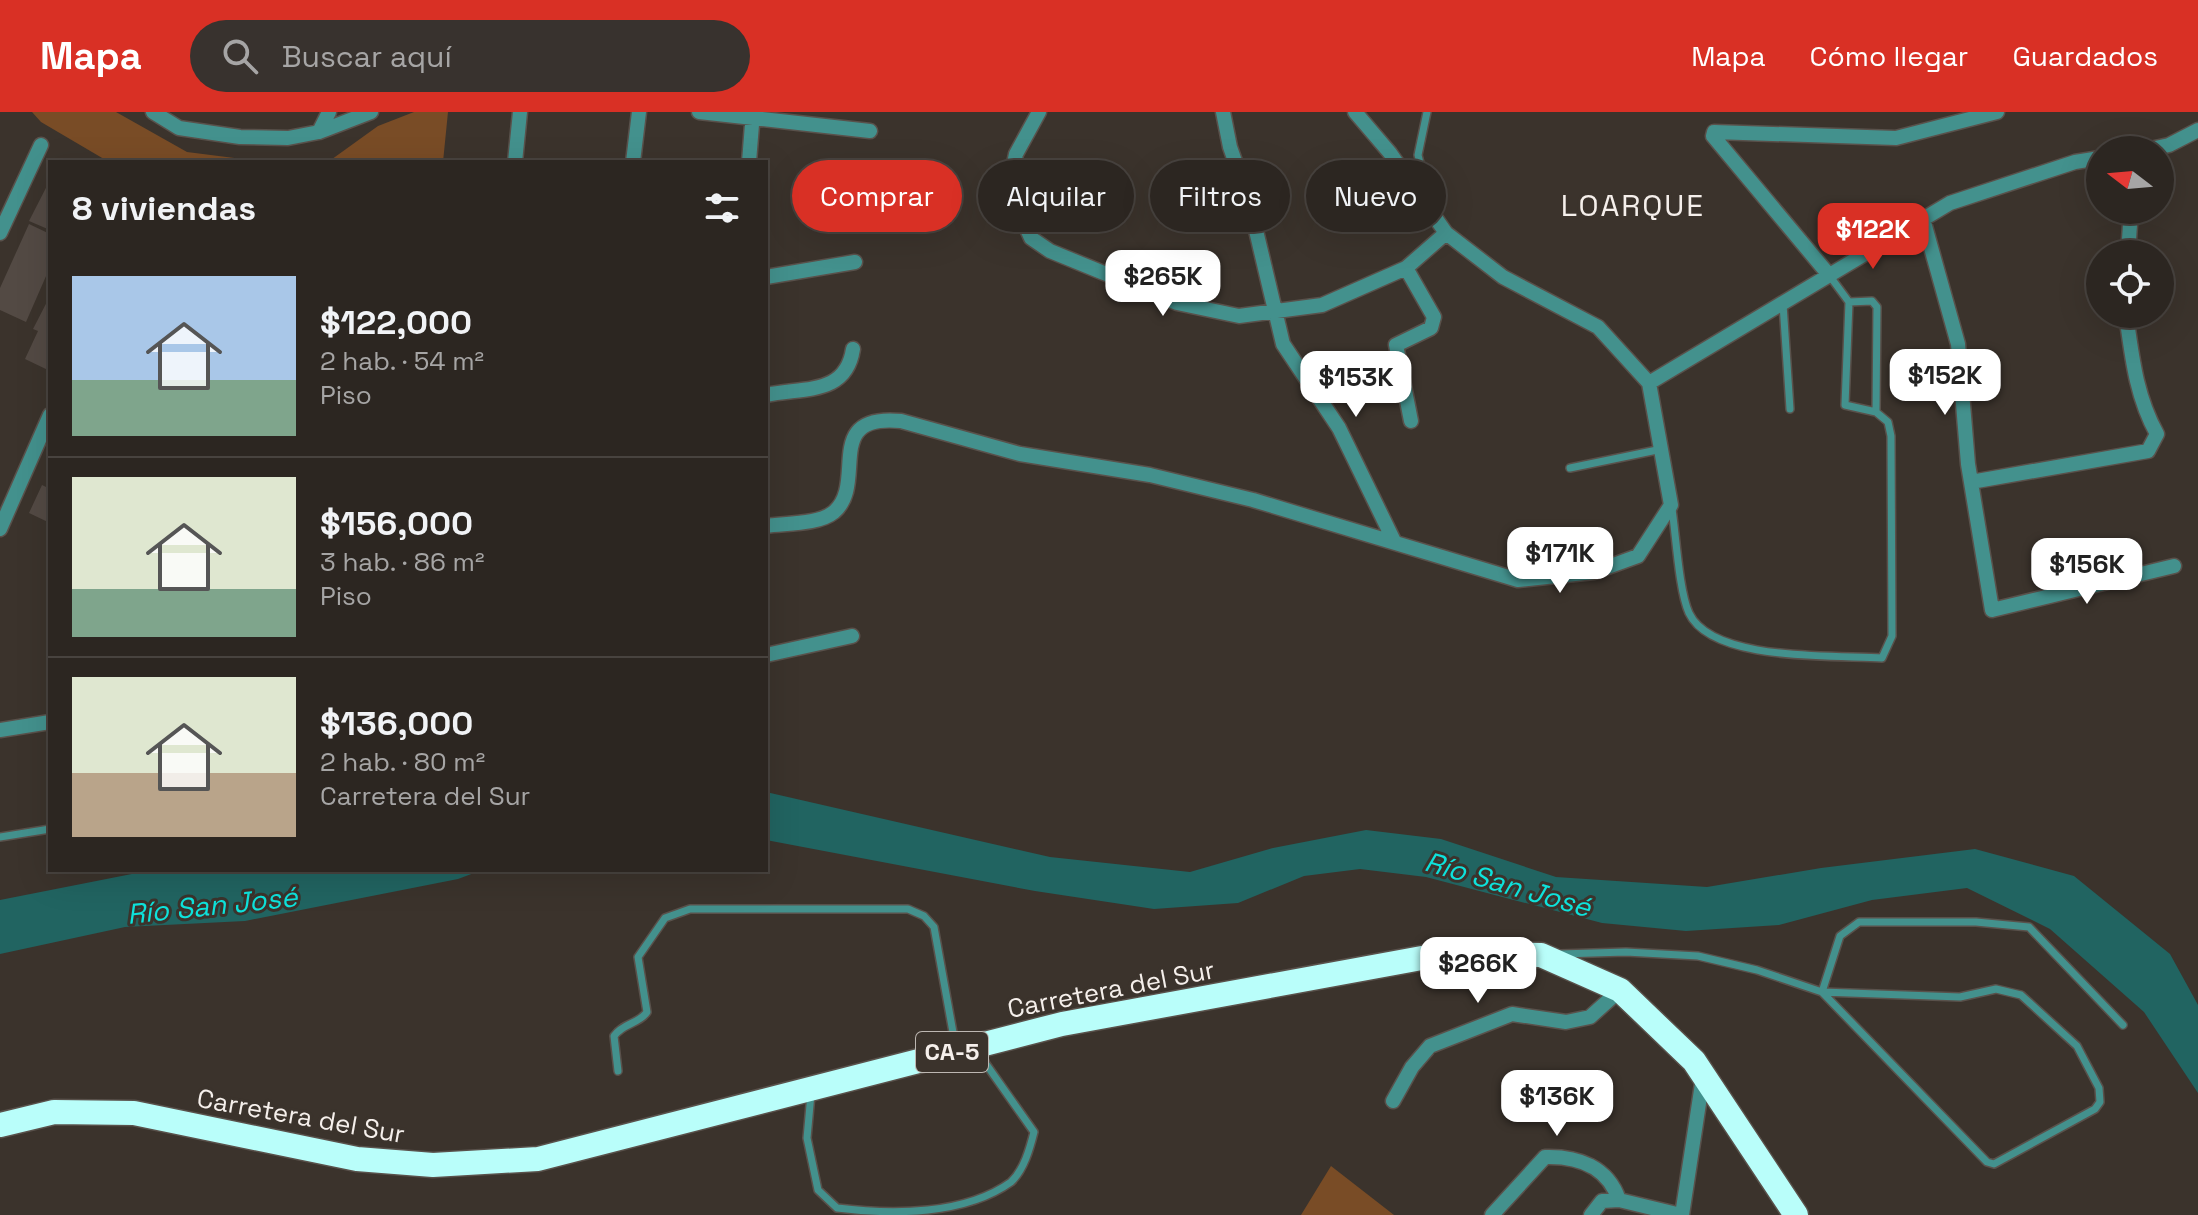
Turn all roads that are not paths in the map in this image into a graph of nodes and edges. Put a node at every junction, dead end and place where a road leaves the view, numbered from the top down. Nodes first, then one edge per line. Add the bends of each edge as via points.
1 (153, 112) edge
2 (187, 112) edge
3 (329, 112) edge
4 (371, 112) edge
5 (520, 112) edge
6 (639, 112) edge
7 (699, 112) edge
8 (1039, 112) edge
9 (1223, 112) edge
10 (1355, 112) edge
11 (1427, 112) edge
12 (1997, 112) edge
13 (753, 116) edge
14 (179, 128) junction
15 (2198, 130) edge
16 (870, 131) dead end
17 (319, 132) junction
18 (2174, 142) edge
19 (41, 145) dead end
20 (515, 160) edge
21 (633, 160) edge
22 (749, 160) edge
23 (1393, 160) edge
24 (1419, 160) edge
25 (2086, 160) edge
26 (1923, 219) junction
27 (0, 233) edge
28 (1446, 233) joint
29 (855, 262) dead end
30 (1406, 268) junction
31 (1829, 275) junction
32 (768, 277) edge
33 (1783, 301) junction
34 (1849, 302) junction
35 (1276, 314) junction
36 (2128, 328) edge
37 (853, 349) dead end
38 (1649, 383) junction
39 (768, 395) edge
40 (1790, 409) dead end
41 (1876, 412) junction
42 (48, 420) edge
43 (1411, 421) dead end
44 (1662, 449) junction
45 (1570, 468) dead end
46 (1971, 482) junction
47 (1671, 505) junction
48 (768, 526) edge
49 (0, 529) edge
50 (1394, 541) junction
51 (2174, 566) dead end
52 (852, 636) dead end
53 (768, 655) edge
54 (48, 722) edge
55 (0, 730) edge
56 (48, 829) edge
57 (0, 837) edge
58 (1541, 955) junction
59 (1620, 990) junction
60 (1822, 992) junction
61 (2123, 1025) dead end
62 (968, 1048) junction
63 (618, 1071) dead end
64 (1704, 1075) junction
65 (812, 1088) junction
66 (1393, 1101) dead end
67 (0, 1125) edge
68 (1619, 1200) junction
69 (1791, 1210) edge
70 (1492, 1215) edge
71 (1591, 1215) edge
72 (1682, 1215) edge

1 - 14 street
2 - 14 street
3 - 17 street
4 - 17 street
5 - 20 street
6 - 21 street
7 - 13 street
8 - 35 street via 1016,154 1011,178 1031,238 1050,251 1177,303 1239,316
9 - 35 street
10 - 23 street
11 - 24 lane
12 - 31 street via 1896,138 1714,132
13 - 16 street
13 - 22 street
14 - 17 street via 240,137 288,138
15 - 18 street
19 - 27 street
25 - 26 street via 1950,203
26 - 31 street
26 - 46 street via 1958,344
28 - 30 street
28 - 38 street via 1503,277 1598,327
29 - 32 street
30 - 35 street via 1322,305
30 - 43 street via 1434,323 1396,345
31 - 33 street
31 - 34 lane
33 - 38 street
33 - 40 lane
34 - 41 lane via 1845,405
34 - 41 lane via 1872,301 1877,307
35 - 50 street via 1283,344 1339,428
36 - 46 street via 2140,397 2157,434 2148,451
37 - 39 street via 850,368 837,382
38 - 44 street
41 - 47 lane via 1888,422 1891,436 1892,636 1882,658 1747,650 1699,629 1688,612
42 - 49 street
44 - 45 lane
44 - 47 street
46 - 51 street via 1992,610
47 - 50 street via 1638,556 1594,572 1518,580
48 - 50 street via 822,518 835,511 844,497 851,443 858,431 883,419 1020,454 1150,475
52 - 53 street
54 - 55 street
56 - 57 lane
58 - 59 highway, Carretera del Sur / CA-5
58 - 60 lane via 1698,956
58 - 62 highway, Carretera del Sur / CA-5 via 1449,953 1062,1024
59 - 64 highway, Carretera del Sur / CA-5
59 - 66 street via 1590,1017 1566,1022 1512,1014 1430,1046
60 - 60 lane via 1960,997 1996,989 2021,995 2077,1046 2099,1088 2100,1102 2000,1164 1987,1162
60 - 61 lane via 1840,936 1859,922 2029,927
62 - 63 lane via 934,927 924,916 908,909 690,909 665,918 638,957 647,1012 614,1036
62 - 65 highway, Carretera del Sur / CA-5
62 - 65 lane via 986,1064 1034,1132 1028,1155 1011,1182 963,1209 927,1214 837,1208 818,1190 807,1138
64 - 69 highway, Carretera del Sur / CA-5
64 - 72 street
65 - 67 highway, Carretera del Sur / CA-5 via 538,1159 433,1165 357,1159 134,1113 54,1112
68 - 70 street via 1613,1184 1598,1170 1568,1156 1545,1157
68 - 71 street via 1602,1201
68 - 72 street

